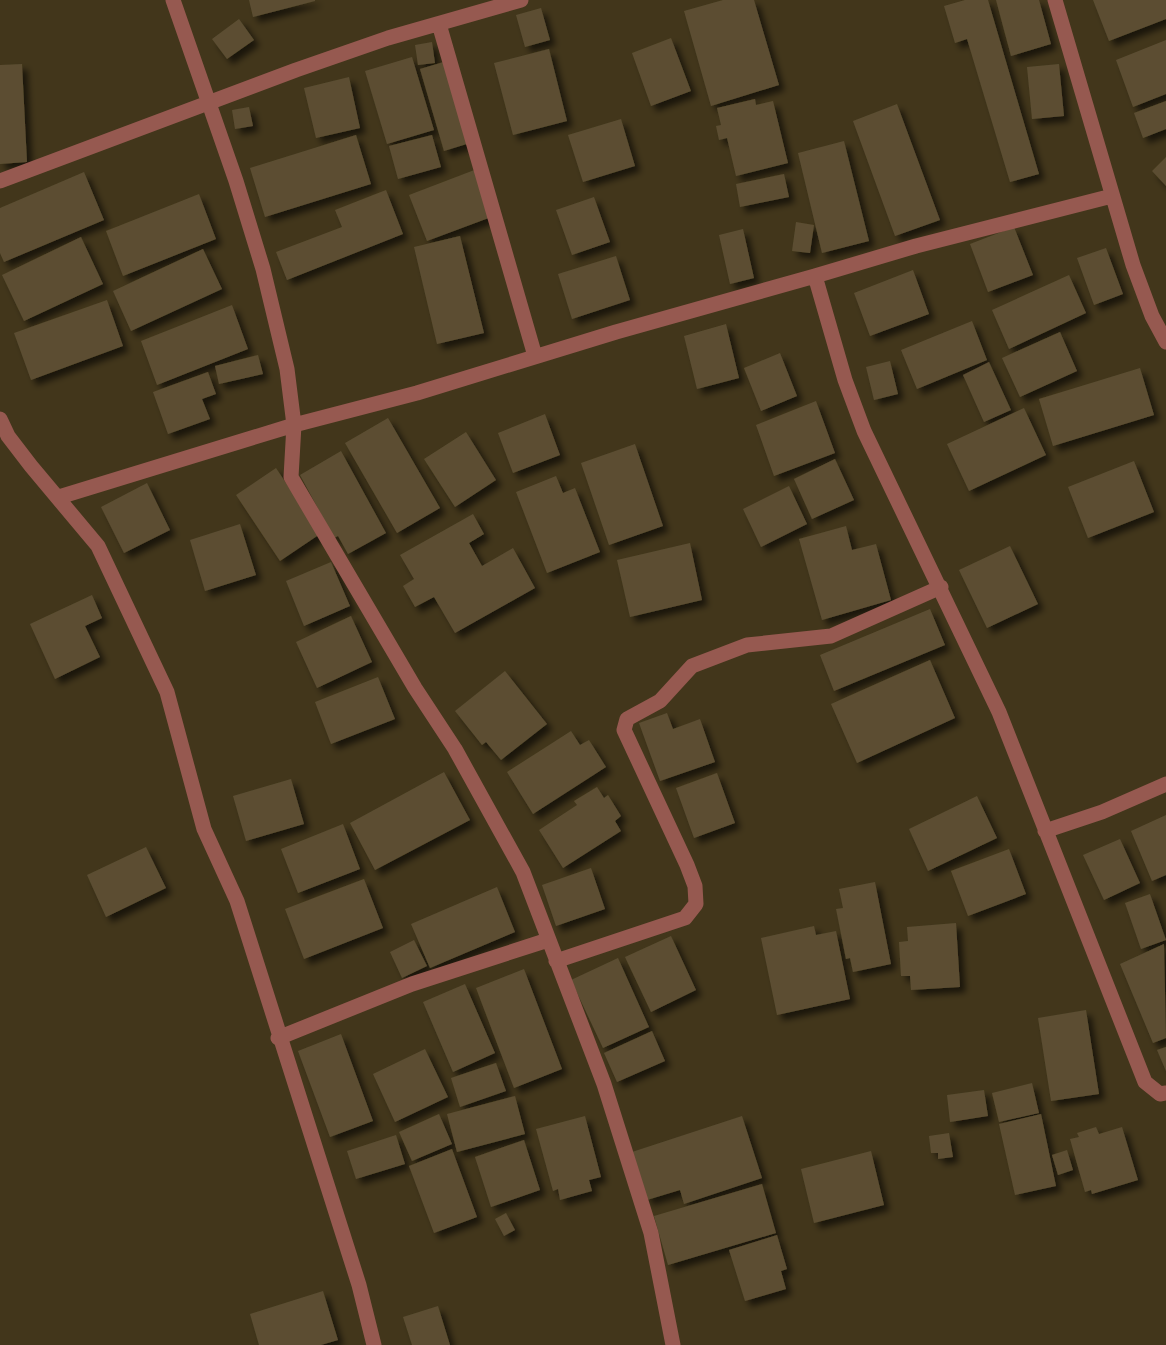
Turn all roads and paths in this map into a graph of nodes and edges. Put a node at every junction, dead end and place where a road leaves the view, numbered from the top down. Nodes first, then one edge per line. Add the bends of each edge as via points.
1 (173, 0) edge
2 (520, 0) edge
3 (1055, 0) edge
4 (439, 24) junction
5 (208, 101) junction
6 (0, 181) edge
7 (1112, 196) junction
8 (815, 276) junction
9 (1166, 342) edge
10 (536, 356) junction
11 (0, 419) edge
12 (294, 425) junction
13 (59, 497) junction
14 (941, 586) junction
15 (1166, 784) edge
16 (1045, 831) junction
17 (548, 940) junction
18 (556, 961) junction
19 (279, 1038) junction
20 (1166, 1093) edge
21 (374, 1345) edge
22 (673, 1345) edge

1 - 5 street
2 - 4 street
3 - 7 street
4 - 5 street
4 - 10 street
5 - 6 street
5 - 12 street via 263,269 287,369
7 - 8 street
7 - 9 street via 1133,265
8 - 10 street
8 - 14 street via 864,430 909,529
10 - 12 street
11 - 13 street via 8,436
12 - 13 street
12 - 17 street via 291,477 486,804 523,872
13 - 19 street via 98,546 167,692 204,829 237,901
14 - 16 street via 999,712
14 - 18 street via 831,636 747,645 692,666 660,701 627,719 624,729 687,864 696,904 685,918
15 - 16 street
16 - 20 street via 1145,1082 1160,1094
17 - 18 street
17 - 19 street via 412,984
18 - 22 street via 604,1084 651,1233
19 - 21 street via 359,1285

